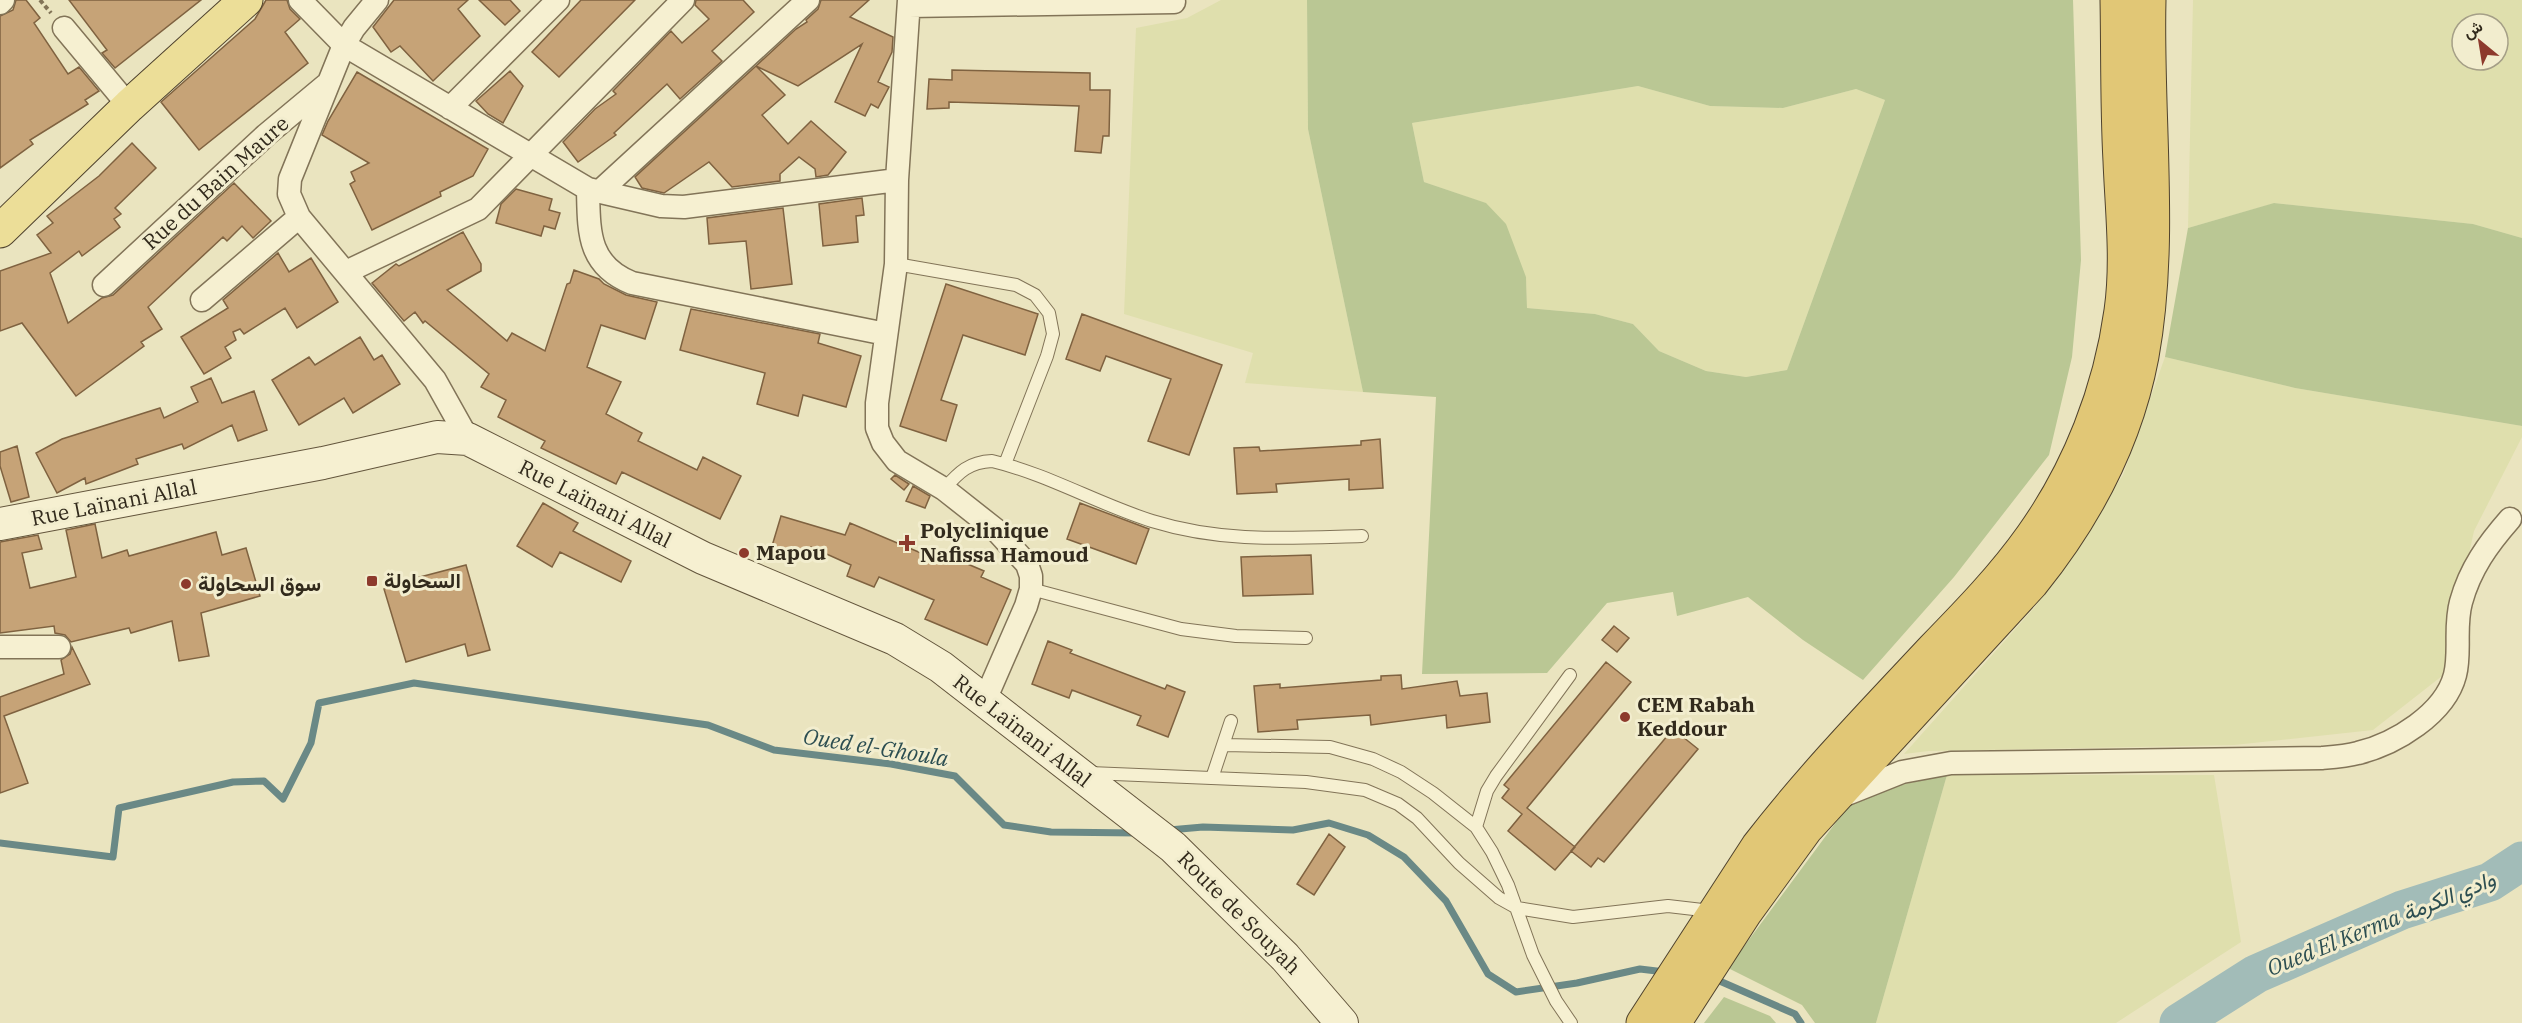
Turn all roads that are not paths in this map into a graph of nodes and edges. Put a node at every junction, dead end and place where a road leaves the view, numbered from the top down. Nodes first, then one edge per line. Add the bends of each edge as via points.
1 (246, 0) edge
2 (300, 0) edge
3 (377, 0) edge
4 (558, 0) edge
5 (683, 0) edge
6 (808, 0) edge
7 (2117, 0) edge
8 (2149, 0) edge
9 (909, 3) edge
10 (1174, 3) dead end
11 (64, 27) dead end
12 (344, 45) junction
13 (329, 83) junction
14 (129, 106) junction
15 (450, 108) junction
16 (530, 155) junction
17 (897, 180) junction
18 (593, 190) junction
19 (299, 217) junction
20 (0, 231) edge
21 (896, 264) junction
22 (346, 272) junction
23 (104, 285) dead end
24 (202, 300) dead end
25 (886, 334) junction
26 (468, 440) junction
27 (1005, 464) junction
28 (944, 489) junction
29 (2510, 519) dead end
30 (0, 524) edge
31 (1362, 536) dead end
32 (1031, 589) junction
33 (1306, 638) dead end
34 (0, 647) edge
35 (59, 647) dead end
36 (1569, 675) dead end
37 (985, 700) junction
38 (1231, 721) dead end
39 (1224, 745) junction
40 (1074, 773) junction
41 (1212, 778) junction
42 (1832, 800) junction
43 (1128, 812) joint
44 (1476, 827) junction
45 (1517, 908) junction
46 (1711, 934) junction
47 (1662, 1019) edge
48 (1342, 1023) edge
49 (1571, 1023) edge

1 - 14 main road
2 - 12 street
3 - 12 street
4 - 15 street
5 - 16 street
6 - 18 street
7 - 46 highway via 2124,216 2121,309 2104,389 2086,437 2055,501 2008,568 1815,776 1758,846
8 - 42 highway via 2152,267 2142,356 2119,438 2082,515 2059,550
9 - 10 street
9 - 17 street
11 - 14 street
12 - 13 street
12 - 15 street
13 - 19 street via 290,179 289,194
13 - 23 street, Rue du Bain Maure via 266,135
14 - 20 main road
15 - 16 street
16 - 18 street
16 - 22 street via 478,209
17 - 18 street via 684,207 661,206
17 - 21 street
18 - 25 street via 589,231 595,252 605,267 619,277
19 - 22 street
19 - 24 street
21 - 25 street
21 - 27 lane via 1016,285 1035,295 1049,313 1053,334 1047,356
22 - 26 street via 435,380
25 - 28 street via 877,403 883,443 897,461
26 - 30 main road, Rue Laïnani Allal via 437,437 312,465
26 - 37 main road, Rue Laïnani Allal via 703,558 895,639
27 - 28 lane via 978,462 958,473
27 - 31 lane via 1181,528 1247,539
28 - 32 street via 1018,552 1027,564
29 - 42 street via 2483,552 2466,585 2457,623 2456,672 2447,694 2428,715 2384,743 2359,753 2322,758 1976,761 1930,765 1878,780
32 - 33 lane via 1181,629 1236,636
32 - 37 street
34 - 35 street
36 - 44 lane via 1496,776
37 - 40 main road, Rue Laïnani Allal
38 - 39 lane
39 - 41 lane
39 - 44 lane via 1330,747 1373,759 1433,793
40 - 41 lane
40 - 43 main road, Rue Laïnani Allal
41 - 45 lane via 1330,783 1383,796 1417,818 1459,863 1499,898
42 - 46 highway via 1774,870
43 - 48 main road, Route de Souyah via 1173,847 1277,949
44 - 45 lane
45 - 46 lane via 1574,917 1668,906
45 - 49 lane via 1533,955
46 - 47 highway

